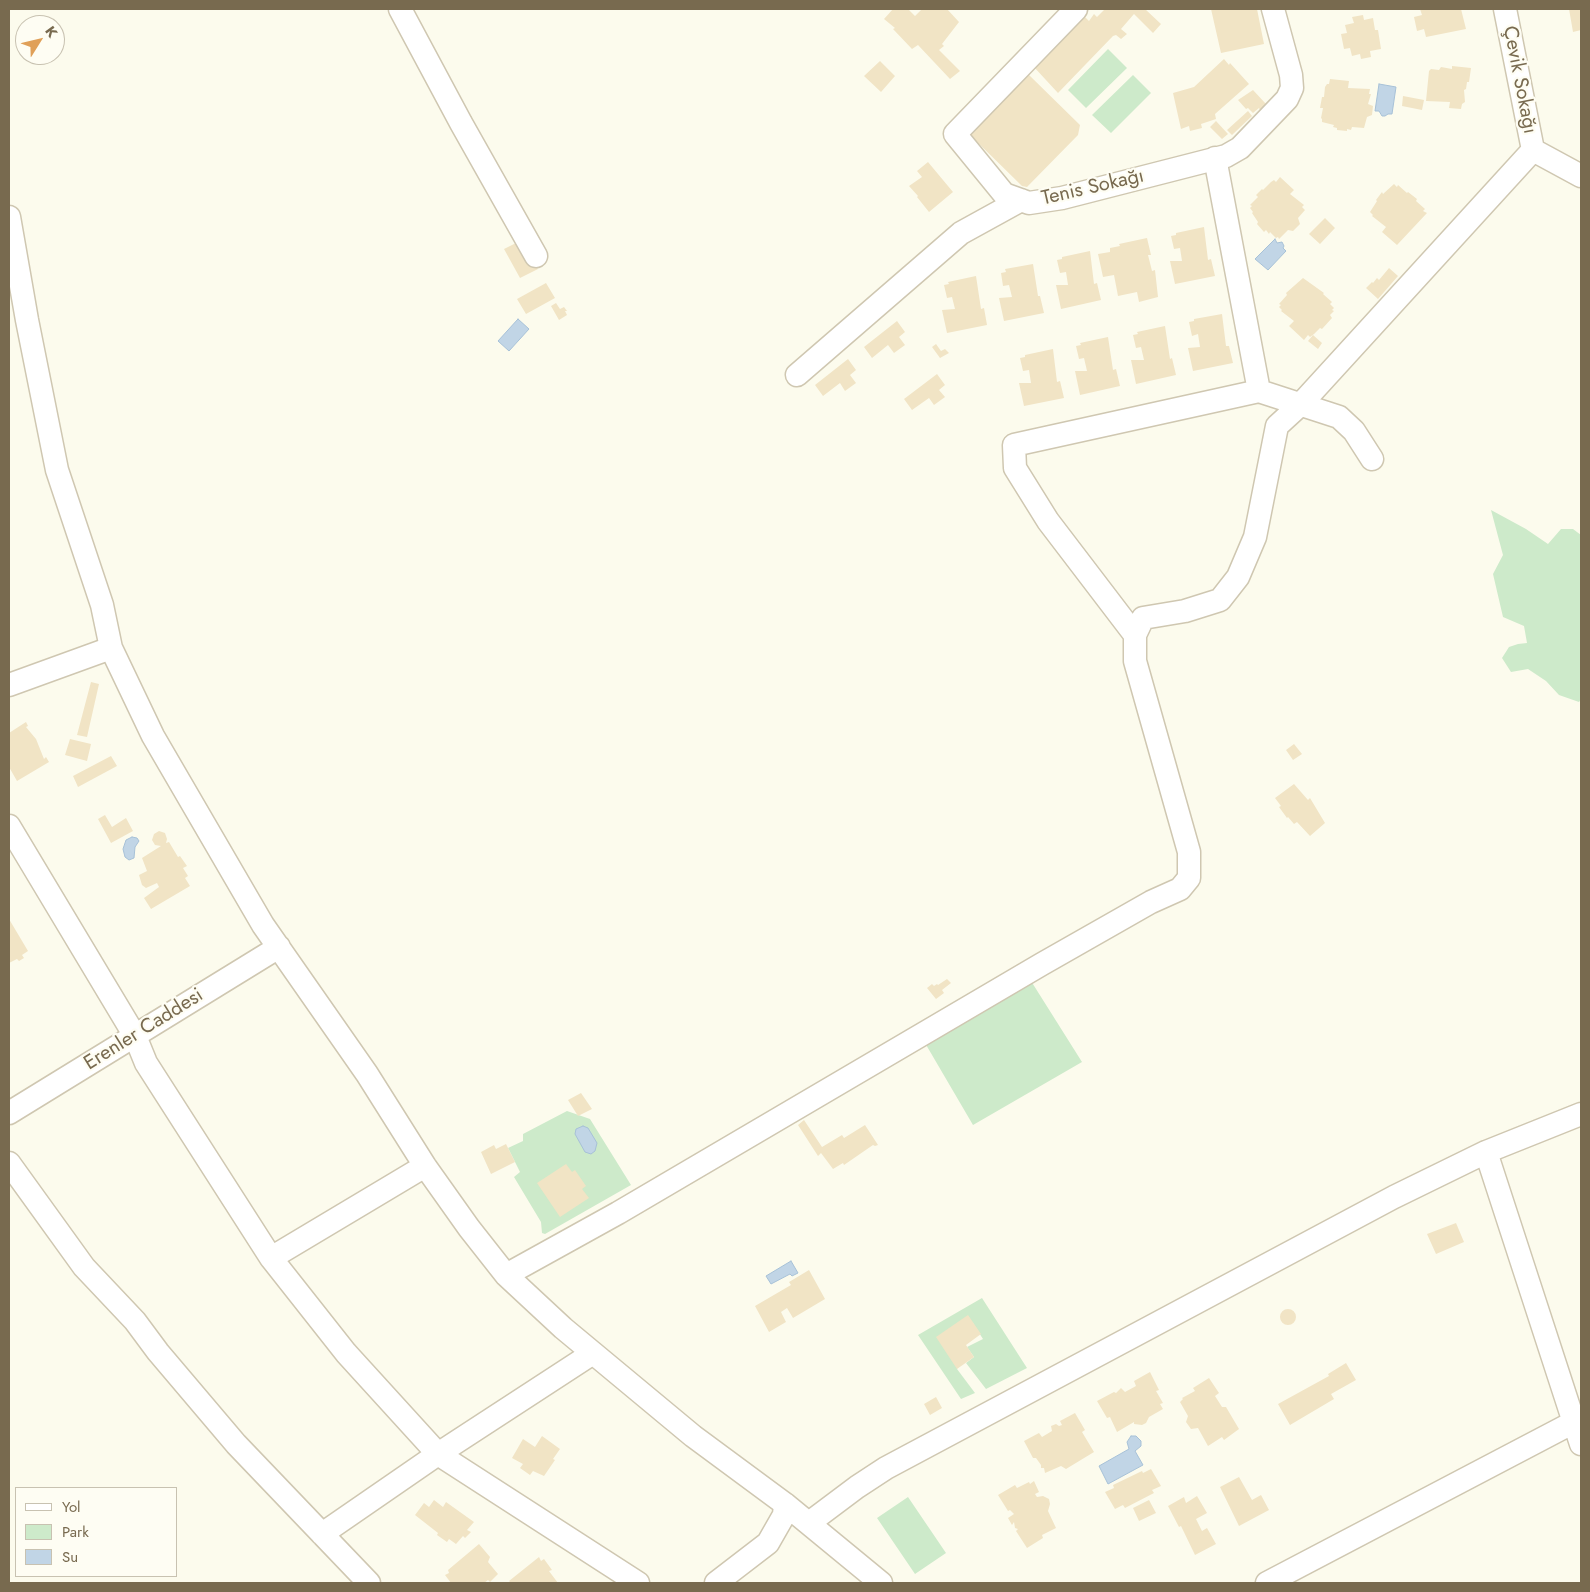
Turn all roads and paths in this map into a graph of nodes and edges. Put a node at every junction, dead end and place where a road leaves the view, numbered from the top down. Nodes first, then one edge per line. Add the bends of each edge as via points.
1 (400, 9) edge
2 (1076, 9) edge
3 (1273, 9) edge
4 (1504, 9) edge
5 (1533, 150) junction
6 (1215, 158) junction
7 (1581, 176) edge
8 (1021, 200) junction
9 (9, 217) edge
10 (536, 256) dead end
11 (797, 375) dead end
12 (1259, 391) junction
13 (1301, 404) junction
14 (1372, 459) dead end
15 (1135, 635) junction
16 (111, 648) junction
17 (9, 686) edge
18 (9, 826) edge
19 (279, 947) junction
20 (135, 1036) junction
21 (9, 1113) edge
22 (1581, 1114) edge
23 (1486, 1152) junction
24 (9, 1162) edge
25 (425, 1166) junction
26 (271, 1258) junction
27 (506, 1275) junction
28 (594, 1353) junction
29 (1574, 1422) junction
30 (1581, 1444) edge
31 (438, 1454) junction
32 (785, 1504) junction
33 (809, 1523) junction
34 (322, 1534) junction
35 (369, 1583) edge
36 (638, 1583) edge
37 (716, 1583) edge
38 (881, 1583) edge
39 (1266, 1583) edge

1 - 10 street
2 - 8 street, Tenis Sokağı via 955,134 1004,194
3 - 6 street, Tenis Sokağı via 1291,75 1290,94 1240,148
4 - 5 street, Çevik Sokağı
5 - 7 street
5 - 13 street
6 - 8 street, Tenis Sokağı via 1062,198 1029,203
6 - 12 street
8 - 11 street via 961,233
9 - 16 street via 57,470 102,605
12 - 13 street
12 - 15 street via 1014,445 1015,468 1048,521
13 - 14 street via 1339,417 1354,431
13 - 15 street via 1277,426 1255,537 1238,576 1220,600 1185,611 1143,618
15 - 27 street via 1135,661 1189,852 1189,878 1180,889 1042,964
16 - 17 street
16 - 19 street via 153,736
18 - 20 street
19 - 20 street, Erenler Caddesi
19 - 25 street via 367,1074
20 - 21 street, Erenler Caddesi
20 - 26 street via 146,1063
22 - 23 street
23 - 29 street
23 - 33 street via 886,1468
24 - 34 street via 84,1267 135,1321 236,1444
25 - 26 street
25 - 27 street
26 - 31 street via 346,1353
27 - 28 street
28 - 31 street
28 - 32 street via 693,1436
29 - 30 street
29 - 39 street
31 - 34 street
31 - 36 street
32 - 33 street
32 - 37 street via 784,1515 768,1543
33 - 38 street
34 - 35 street

